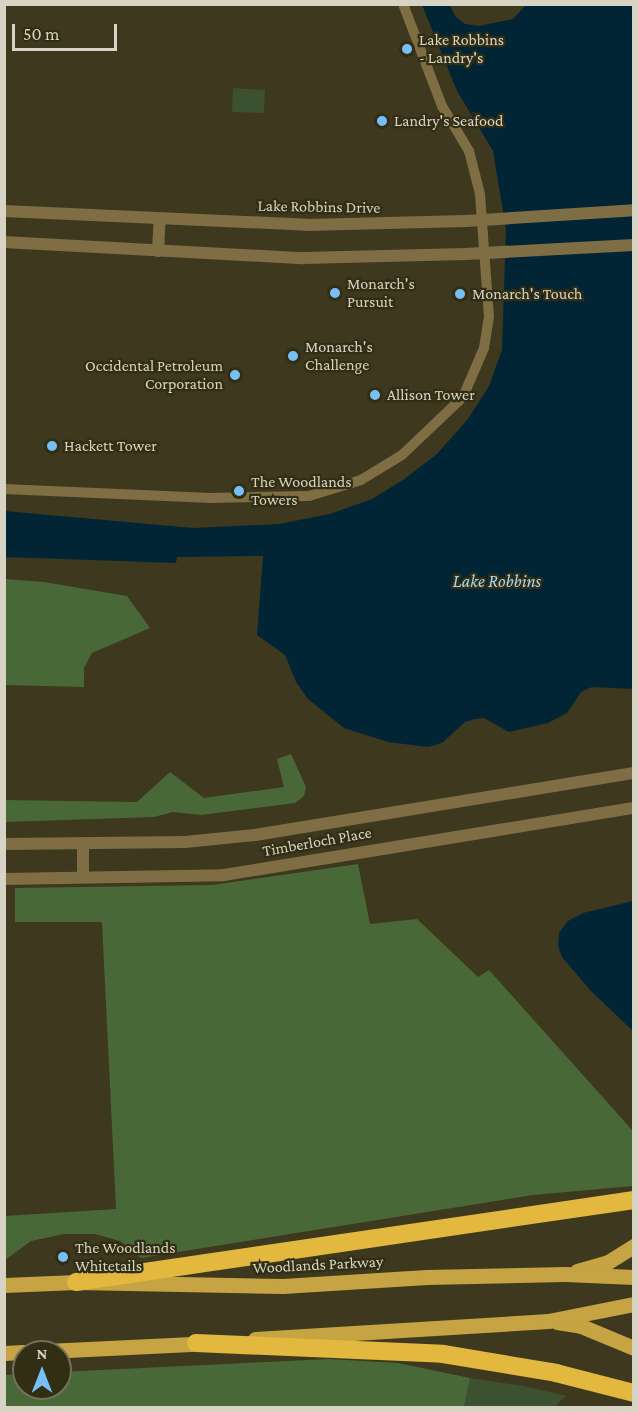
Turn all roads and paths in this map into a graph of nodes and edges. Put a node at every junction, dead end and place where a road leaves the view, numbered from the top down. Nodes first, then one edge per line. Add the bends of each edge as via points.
1 (403, 4) edge
2 (633, 210) edge
3 (4, 211) edge
4 (160, 218) junction
5 (4, 242) edge
6 (633, 245) edge
7 (158, 251) junction
8 (4, 489) edge
9 (633, 773) edge
10 (633, 808) edge
11 (83, 843) junction
12 (4, 844) edge
13 (83, 877) junction
14 (4, 879) edge
15 (633, 1200) edge
16 (633, 1246) edge
17 (566, 1274) junction
18 (633, 1277) edge
19 (76, 1282) junction
20 (4, 1285) edge
21 (633, 1304) edge
22 (548, 1321) junction
23 (196, 1344) junction
24 (633, 1348) edge
25 (72, 1350) edge
26 (633, 1393) edge

1 - 8 street via 442,106 469,151 480,194 489,317 484,348 463,397 402,455 361,480 309,496 211,498
2 - 4 street, Lake Robbins Drive, bridge via 466,221 307,225
3 - 4 street, Lake Robbins Drive
4 - 7 street
5 - 7 street
6 - 7 street, bridge via 349,258
9 - 11 street, Timberloch Place via 255,835 185,842
10 - 13 street, Timberloch Place via 224,875
11 - 12 street, Timberloch Place
11 - 13 street
13 - 14 street, Timberloch Place
15 - 19 highway
16 - 17 main road via 608,1262
17 - 18 main road, Woodlands Parkway
17 - 19 main road, Woodlands Parkway via 283,1286
19 - 20 main road, Woodlands Parkway
21 - 22 main road
22 - 23 main road
22 - 24 main road via 581,1326
23 - 25 main road
23 - 26 highway via 443,1354 556,1373

